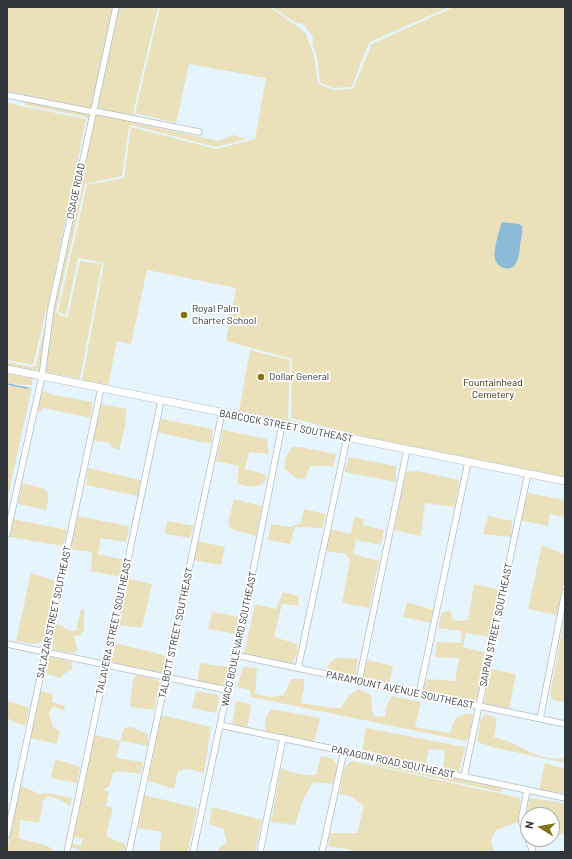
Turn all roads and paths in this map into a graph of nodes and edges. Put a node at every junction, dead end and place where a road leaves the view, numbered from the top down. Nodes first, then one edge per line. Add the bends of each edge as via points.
1 (116, 7) edge
2 (7, 95) edge
3 (94, 111) junction
4 (199, 132) dead end
5 (7, 369) edge
6 (42, 376) junction
7 (101, 388) junction
8 (161, 401) junction
9 (222, 413) junction
10 (282, 425) junction
11 (347, 438) junction
12 (407, 450) junction
13 (468, 462) junction
14 (528, 473) junction
15 (565, 481) edge
16 (7, 534) edge
17 (565, 592) edge
18 (7, 644) edge
19 (46, 652) junction
20 (235, 655) junction
21 (106, 665) junction
22 (298, 668) junction
23 (166, 677) junction
24 (359, 681) junction
25 (227, 690) junction
26 (419, 694) junction
27 (480, 706) junction
28 (540, 719) junction
29 (565, 724) edge
30 (220, 725) junction
31 (284, 738) junction
32 (344, 751) junction
33 (464, 777) junction
34 (527, 790) junction
35 (565, 798) edge
36 (524, 807) edge
37 (7, 835) edge
38 (66, 852) edge
39 (130, 852) edge
40 (193, 852) edge
41 (260, 852) edge
42 (322, 852) edge

1 - 3 street, OSAGE ROAD
2 - 3 street
3 - 4 street
3 - 6 street, OSAGE ROAD via 51,308
5 - 6 main road, BABCOCK STREET SOUTHEAST
6 - 7 main road, BABCOCK STREET SOUTHEAST
6 - 16 street, OSAGE ROAD
7 - 8 main road, BABCOCK STREET SOUTHEAST
7 - 19 street, SALAZAR STREET SOUTHEAST
8 - 9 main road, BABCOCK STREET SOUTHEAST
8 - 21 street, TALAVERA STREET SOUTHEAST
9 - 10 main road, BABCOCK STREET SOUTHEAST
9 - 23 street, TALBOTT STREET SOUTHEAST
10 - 11 main road, BABCOCK STREET SOUTHEAST
10 - 20 street, WACO BOULEVARD SOUTHEAST
11 - 12 main road, BABCOCK STREET SOUTHEAST
11 - 22 street
12 - 13 main road, BABCOCK STREET SOUTHEAST
12 - 24 street
13 - 14 main road, BABCOCK STREET SOUTHEAST
13 - 26 street
14 - 15 main road, BABCOCK STREET SOUTHEAST
14 - 27 street, SAIPAN STREET SOUTHEAST
17 - 28 street
18 - 19 street
19 - 21 street
19 - 37 street, SALAZAR STREET SOUTHEAST
20 - 22 street, PARAMOUNT AVENUE SOUTHEAST
20 - 25 street, WACO BOULEVARD SOUTHEAST
21 - 23 street
21 - 38 street, TALAVERA STREET SOUTHEAST
22 - 24 street, PARAMOUNT AVENUE SOUTHEAST
23 - 25 street
23 - 39 street, TALBOTT STREET SOUTHEAST
24 - 26 street, PARAMOUNT AVENUE SOUTHEAST
25 - 30 street, WACO BOULEVARD SOUTHEAST
26 - 27 street, PARAMOUNT AVENUE SOUTHEAST
27 - 28 street, PARAMOUNT AVENUE SOUTHEAST
27 - 33 street, SAIPAN STREET SOUTHEAST
28 - 29 street, PARAMOUNT AVENUE SOUTHEAST
30 - 31 street, PARAGON ROAD SOUTHEAST
30 - 40 street, WACO BOULEVARD SOUTHEAST
31 - 32 street, PARAGON ROAD SOUTHEAST
31 - 41 street
32 - 33 street, PARAGON ROAD SOUTHEAST
32 - 42 street
33 - 34 street, PARAGON ROAD SOUTHEAST
34 - 35 street, PARAGON ROAD SOUTHEAST
34 - 36 street

